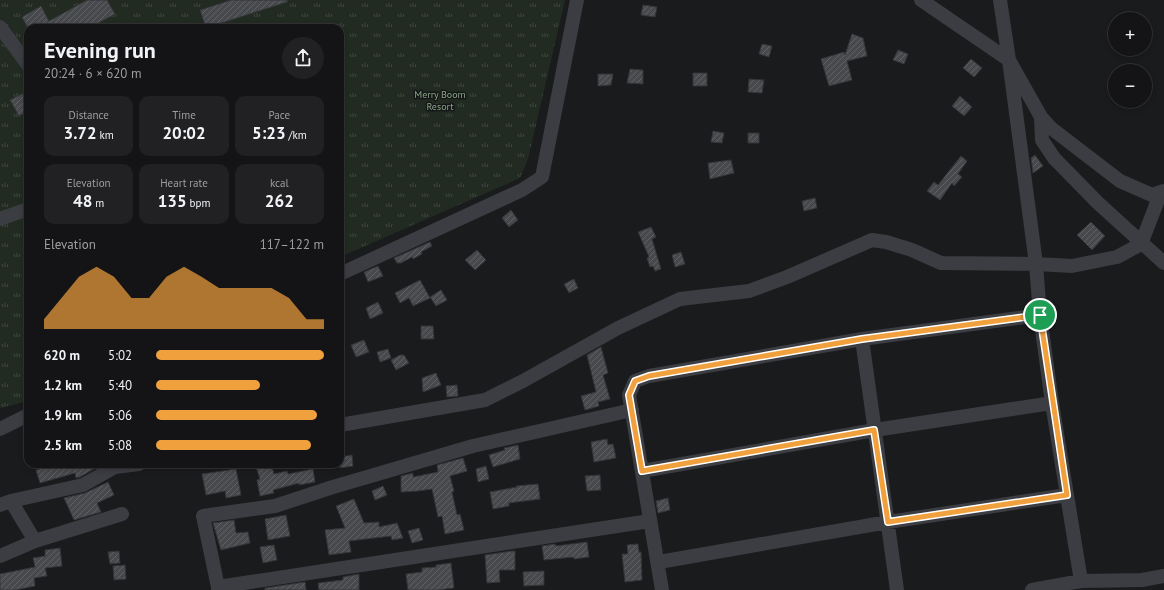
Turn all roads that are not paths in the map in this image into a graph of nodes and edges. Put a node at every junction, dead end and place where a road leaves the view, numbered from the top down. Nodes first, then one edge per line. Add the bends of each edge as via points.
1 (577, 0) edge
2 (921, 0) edge
3 (1000, 0) edge
4 (0, 27) edge
5 (24, 60) edge
6 (1009, 60) junction
7 (1041, 117) junction
8 (1163, 191) edge
9 (24, 210) edge
10 (0, 219) edge
11 (1141, 244) junction
12 (1164, 263) edge
13 (1036, 264) junction
14 (344, 272) edge
15 (1040, 315) junction
16 (862, 339) junction
17 (1052, 403) junction
18 (632, 410) junction
19 (24, 417) edge
20 (344, 424) edge
21 (0, 430) edge
22 (874, 430) junction
23 (113, 468) edge
24 (642, 471) junction
25 (1067, 495) junction
26 (6, 503) edge
27 (122, 514) dead end
28 (650, 521) junction
29 (888, 522) junction
30 (35, 541) junction
31 (0, 556) edge
32 (659, 562) junction
33 (1164, 576) edge
34 (1081, 581) junction
35 (1142, 585) edge
36 (218, 589) edge
37 (662, 590) edge
38 (897, 590) edge
39 (1032, 590) edge

1 - 14 street via 542,177 522,190
2 - 6 street
3 - 6 street
4 - 5 street
6 - 7 street
6 - 13 street
7 - 8 street via 1051,128 1120,181 1152,195
7 - 11 street via 1042,140 1054,158
8 - 11 street
9 - 10 street
11 - 12 street
11 - 13 street via 1117,257 1072,266
13 - 15 street
13 - 20 street via 941,263 912,250 872,240 749,291 680,299 618,328 485,400
15 - 16 street
15 - 17 street
16 - 18 street via 649,376 635,381 629,395
16 - 22 street
17 - 22 street
17 - 25 street
18 - 24 street
18 - 36 street via 473,446 275,506 203,516
19 - 21 street
22 - 24 street
22 - 29 street
23 - 26 street via 83,485
24 - 28 street
25 - 29 street
25 - 34 street
26 - 30 street
27 - 30 street
28 - 32 street
28 - 36 street
29 - 32 street
29 - 38 street
30 - 31 street
32 - 37 street
33 - 35 street
34 - 35 street
34 - 39 street

